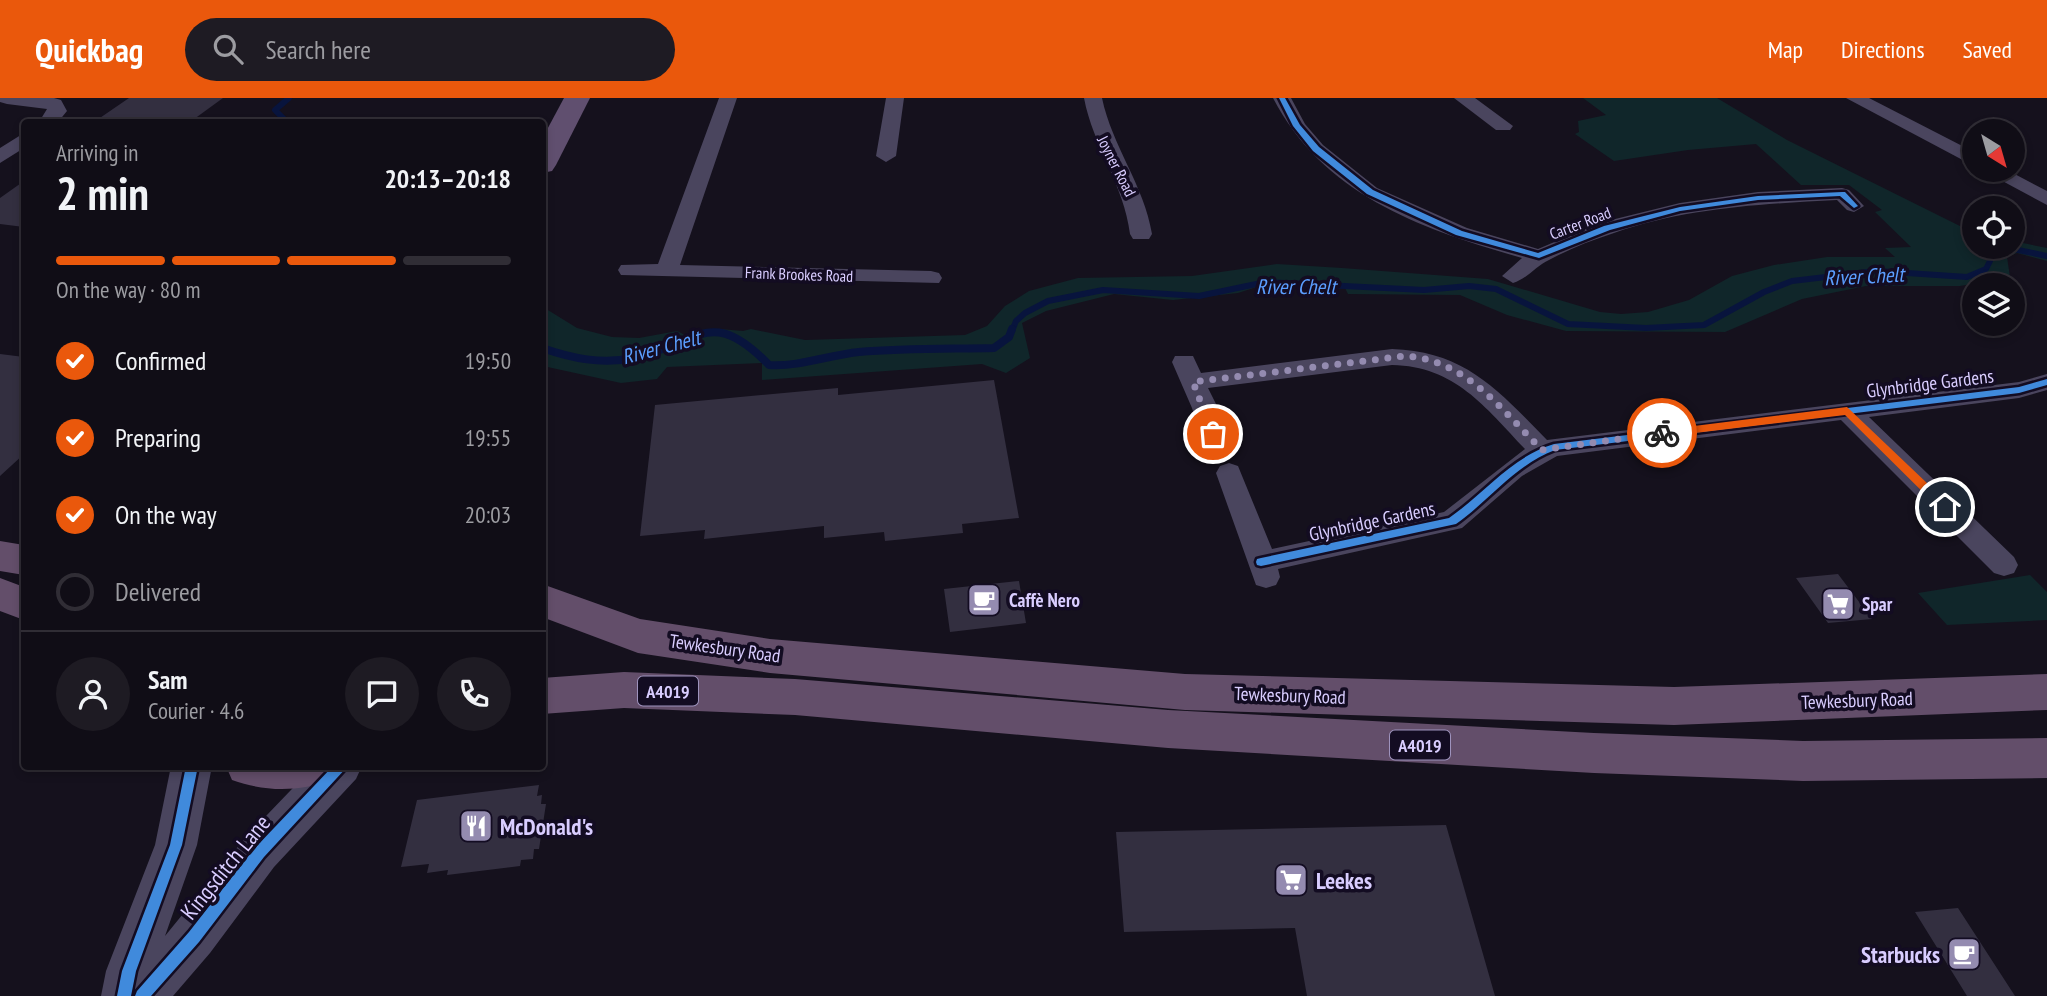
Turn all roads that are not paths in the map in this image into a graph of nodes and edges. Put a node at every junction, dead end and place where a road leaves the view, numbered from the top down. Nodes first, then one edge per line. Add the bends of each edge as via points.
1 (6, 98) edge
2 (577, 98) edge
3 (727, 98) edge
4 (895, 98) edge
5 (1093, 98) edge
6 (1282, 98) edge
7 (1463, 98) edge
8 (1855, 98) edge
9 (53, 115) edge
10 (1503, 126) dead end
11 (21, 141) edge
12 (1962, 154) edge
13 (886, 156) dead end
14 (0, 157) edge
15 (546, 157) edge
16 (2015, 182) edge
17 (2047, 199) edge
18 (1854, 206) dead end
19 (1141, 234) dead end
20 (1539, 256) junction
21 (629, 270) dead end
22 (667, 270) junction
23 (1513, 276) dead end
24 (931, 278) dead end
25 (2045, 385) edge
26 (1847, 411) junction
27 (1212, 438) dead end
28 (1542, 450) junction
29 (1229, 472) dead end
30 (0, 556) edge
31 (21, 559) edge
32 (2004, 565) dead end
33 (0, 594) edge
34 (546, 602) edge
35 (21, 603) edge
36 (2047, 692) edge
37 (546, 696) edge
38 (2047, 758) edge
39 (191, 770) edge
40 (338, 770) edge
41 (124, 996) edge
42 (142, 996) edge

1 - 9 street via 45,102
2 - 15 main road
3 - 22 street
4 - 13 street
5 - 19 street, Joyner Road via 1098,128 1139,208
6 - 20 street, Carter Road via 1316,149 1370,192 1460,233
7 - 10 street
8 - 12 street
11 - 14 street
16 - 17 street
18 - 20 street, Carter Road via 1842,194 1718,203 1607,228
20 - 23 street, Carter Road
21 - 22 street, Frank Brookes Road
22 - 24 street, Frank Brookes Road
25 - 26 street, Glynbridge Gardens
26 - 28 street, Glynbridge Gardens
26 - 32 street
27 - 28 street via 1205,408 1188,372 1419,356 1467,377
28 - 29 street, Glynbridge Gardens via 1522,460 1452,521 1264,569
30 - 31 highway
33 - 35 highway
34 - 36 highway, Tewkesbury Road via 638,636 770,656 1185,692 1674,706
37 - 38 highway, A4019 via 624,690 795,697 1168,729 1594,754 1803,761
39 - 41 street, Kingsditch Lane via 176,845
40 - 42 street, Kingsditch Lane via 258,853

